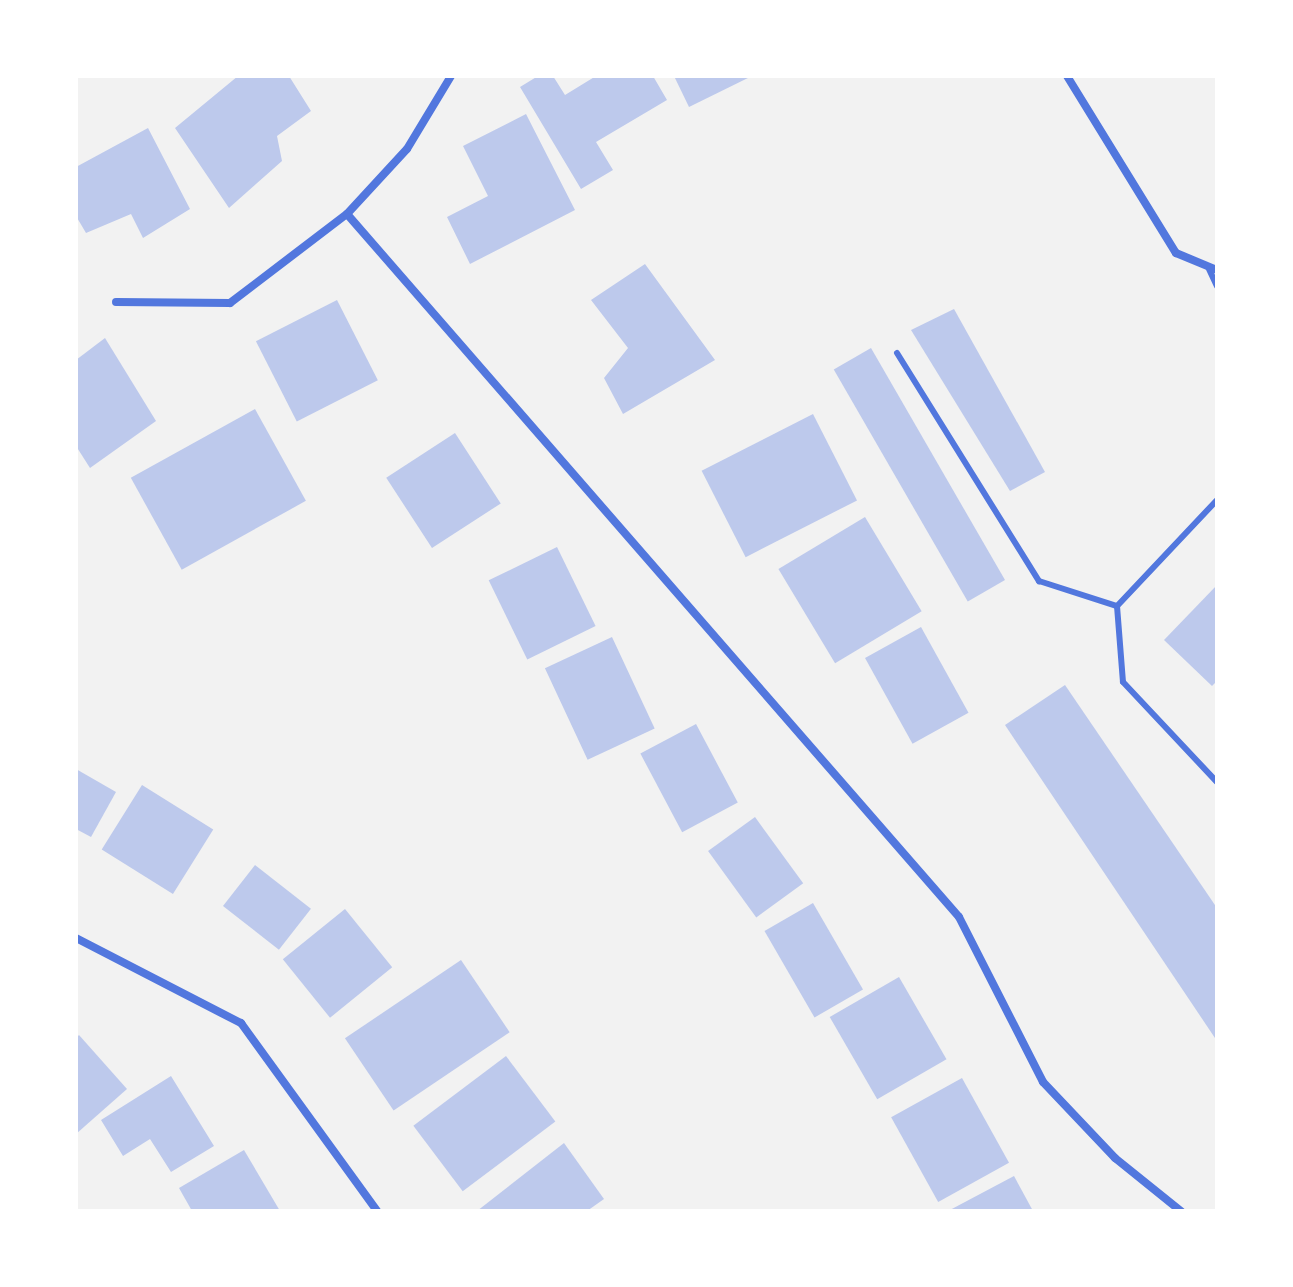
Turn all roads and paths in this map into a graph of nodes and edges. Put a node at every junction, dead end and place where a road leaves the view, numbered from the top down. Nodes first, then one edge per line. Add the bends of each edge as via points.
1 (451, 76) edge
2 (1067, 76) edge
3 (347, 214) junction
4 (1212, 268) edge
5 (1217, 286) edge
6 (116, 302) dead end
7 (897, 353) dead end
8 (1217, 500) edge
9 (1117, 606) junction
10 (1217, 782) edge
11 (76, 938) edge
12 (377, 1211) edge
13 (1181, 1211) edge

1 - 3 street via 407,149
2 - 4 street via 1176,253
3 - 6 street via 230,303
3 - 13 street via 959,917 1043,1082 1115,1158
4 - 5 lane
7 - 9 lane via 1039,581
8 - 9 lane
9 - 10 lane via 1123,682
11 - 12 street via 241,1023

